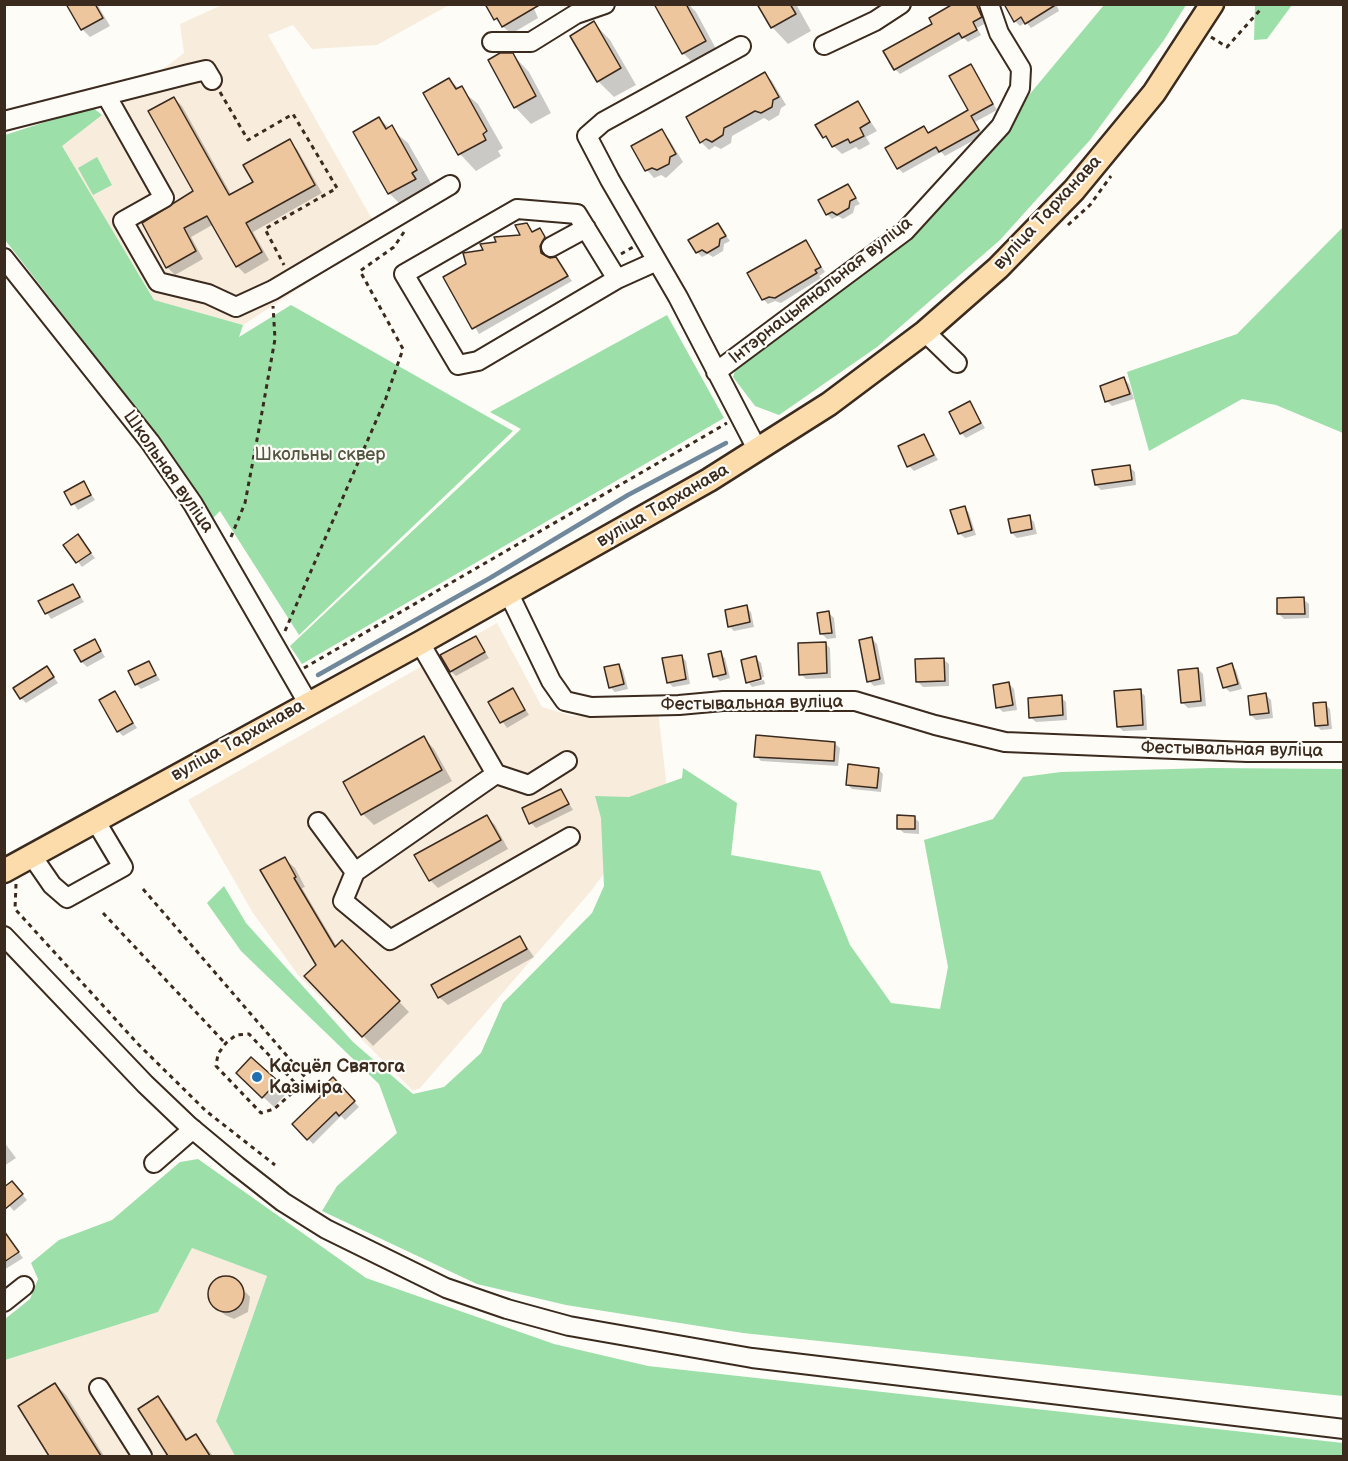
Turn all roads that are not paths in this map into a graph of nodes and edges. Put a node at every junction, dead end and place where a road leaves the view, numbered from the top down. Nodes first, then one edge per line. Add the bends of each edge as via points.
1 (605, 4) edge
2 (901, 4) edge
3 (989, 4) edge
4 (1212, 4) edge
5 (492, 42) dead end
6 (824, 45) dead end
7 (741, 46) dead end
8 (213, 80) dead end
9 (106, 95) junction
10 (4, 121) edge
11 (450, 185) dead end
12 (586, 228) junction
13 (551, 247) dead end
14 (4, 258) edge
15 (657, 261) junction
16 (617, 279) junction
17 (926, 332) junction
18 (957, 363) dead end
19 (716, 372) junction
20 (758, 451) junction
21 (509, 594) junction
22 (420, 643) junction
23 (308, 703) junction
24 (1344, 752) edge
25 (567, 761) dead end
26 (496, 774) junction
27 (95, 820) junction
28 (318, 822) dead end
29 (570, 837) dead end
30 (36, 863) junction
31 (4, 871) edge
32 (355, 872) junction
33 (7, 944) edge
34 (193, 1130) junction
35 (154, 1163) dead end
36 (24, 1286) dead end
37 (4, 1302) edge
38 (99, 1388) dead end
39 (1344, 1429) edge
40 (142, 1456) edge

1 - 5 street via 576,14 531,42
2 - 6 street
3 - 19 street, Інтэрнацыянальная вуліца via 999,33 1021,69 1020,88 1001,126 905,231
4 - 17 main road, вуліца Тарханава via 1154,93 1074,189 998,268
7 - 15 street, Інтэрнацыянальная вуліца via 603,122 587,136
8 - 9 street via 206,70
9 - 10 street
9 - 11 street via 164,198 123,221 158,282 208,294 236,307 273,290
12 - 13 street
12 - 16 street
12 - 16 street via 577,214 516,209 404,274 458,364 478,361
14 - 23 street, Школьная вуліца via 150,442 193,504
15 - 16 street
15 - 19 street, Інтэрнацыянальная вуліца
17 - 18 street
17 - 20 main road, вуліца Тарханава
19 - 20 street, Інтэрнацыянальная вуліца
20 - 21 main road, вуліца Тарханава
21 - 22 main road, вуліца Тарханава
21 - 24 street, Фестывальная вуліца via 551,681 565,701 591,707 723,700 855,701 1005,742 1235,752
22 - 23 main road, вуліца Тарханава
22 - 26 street
23 - 27 main road, вуліца Тарханава
25 - 26 street via 529,785
26 - 32 street
27 - 30 main road, вуліца Тарханава
27 - 30 street via 123,867 67,898
28 - 32 street
29 - 32 street via 390,940 343,901
30 - 31 main road, вуліца Тарханава
33 - 34 street
34 - 35 street
34 - 39 street via 283,1202 326,1229 446,1288 569,1326 752,1359
36 - 37 street
38 - 40 street

